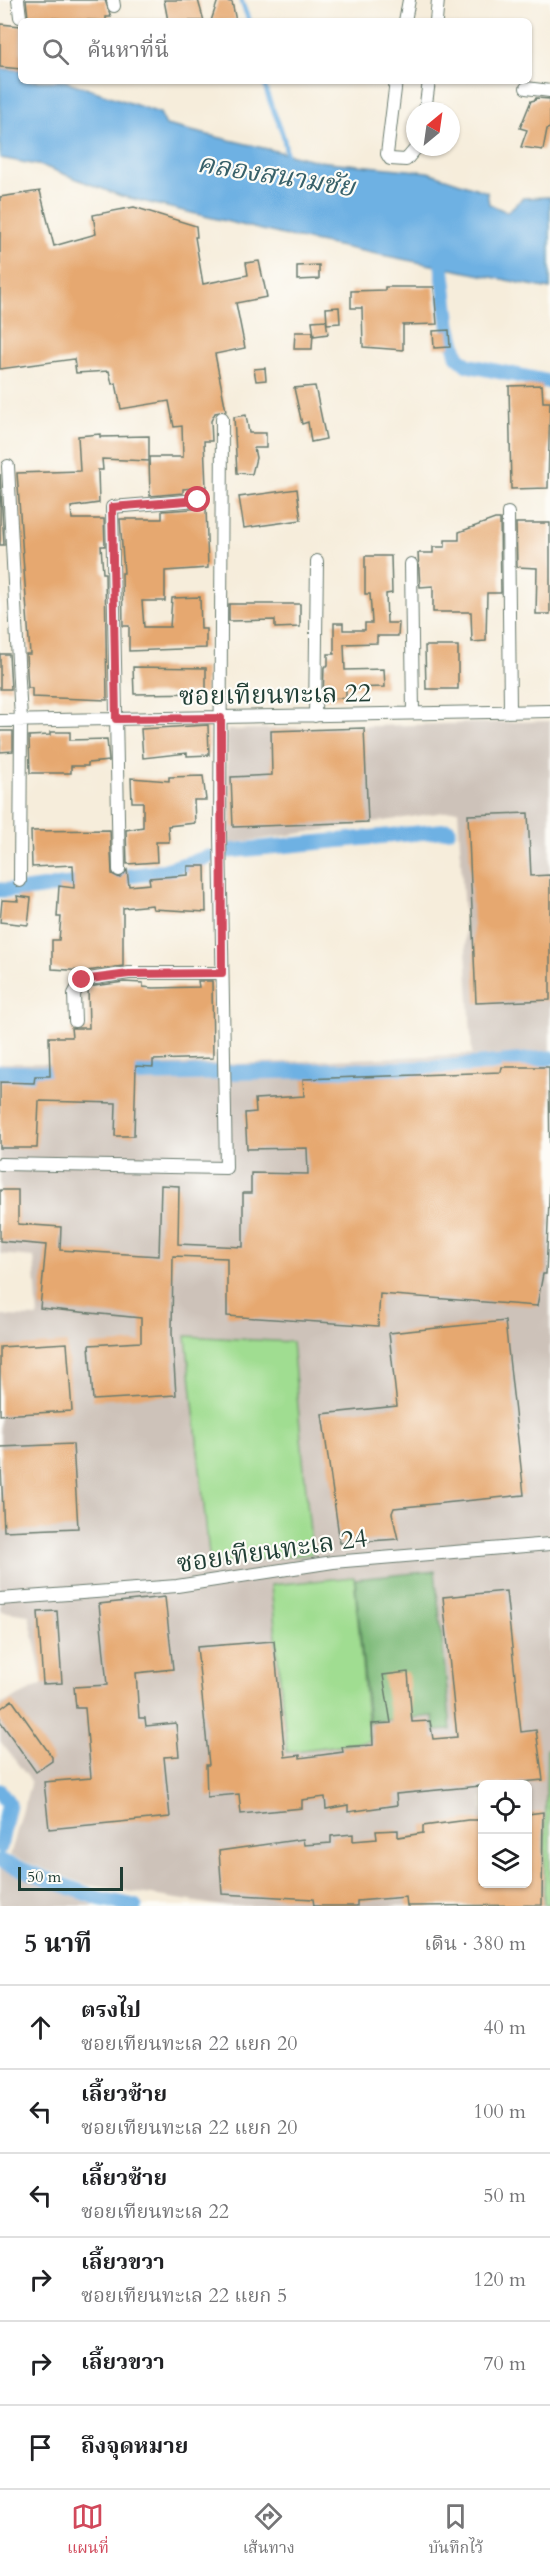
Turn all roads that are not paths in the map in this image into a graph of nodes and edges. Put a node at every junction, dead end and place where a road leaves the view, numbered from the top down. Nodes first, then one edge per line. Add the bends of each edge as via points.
1 (18, 0) edge
2 (409, 0) edge
3 (438, 0) edge
4 (20, 17) dead end
5 (406, 18) edge
6 (436, 18) edge
7 (396, 84) edge
8 (429, 84) edge
9 (526, 88) dead end
10 (550, 91) edge
11 (426, 102) edge
12 (409, 156) edge
13 (222, 418) dead end
14 (8, 466) dead end
15 (198, 500) dead end
16 (508, 513) dead end
17 (317, 561) dead end
18 (411, 564) dead end
19 (510, 711) junction
20 (550, 711) edge
21 (413, 713) junction
22 (315, 716) junction
23 (221, 718) junction
24 (116, 719) junction
25 (21, 720) junction
26 (0, 721) edge
27 (119, 870) dead end
28 (21, 881) dead end
29 (222, 973) junction
30 (75, 1021) dead end
31 (0, 1164) edge
32 (550, 1544) edge
33 (0, 1599) edge

1 - 4 street
2 - 5 street
3 - 6 street
7 - 12 street via 387,154 390,159 405,160
8 - 11 street
9 - 10 street
13 - 23 street
14 - 25 street
15 - 24 street via 112,507
16 - 19 street
17 - 22 street
18 - 21 street
19 - 20 street, ซอยเทียนทะเล 22
19 - 21 street, ซอยเทียนทะเล 22
21 - 22 street, ซอยเทียนทะเล 22
22 - 23 street, ซอยเทียนทะเล 22
23 - 24 street, ซอยเทียนทะเล 22
23 - 29 street
24 - 25 street, ซอยเทียนทะเล 22
24 - 27 street
25 - 26 street, ซอยเทียนทะเล 22
25 - 28 street
29 - 30 street via 129,974 82,980 74,994
29 - 31 street via 226,1168
32 - 33 street, ซอยเทียนทะเล 24 via 333,1562 177,1586

